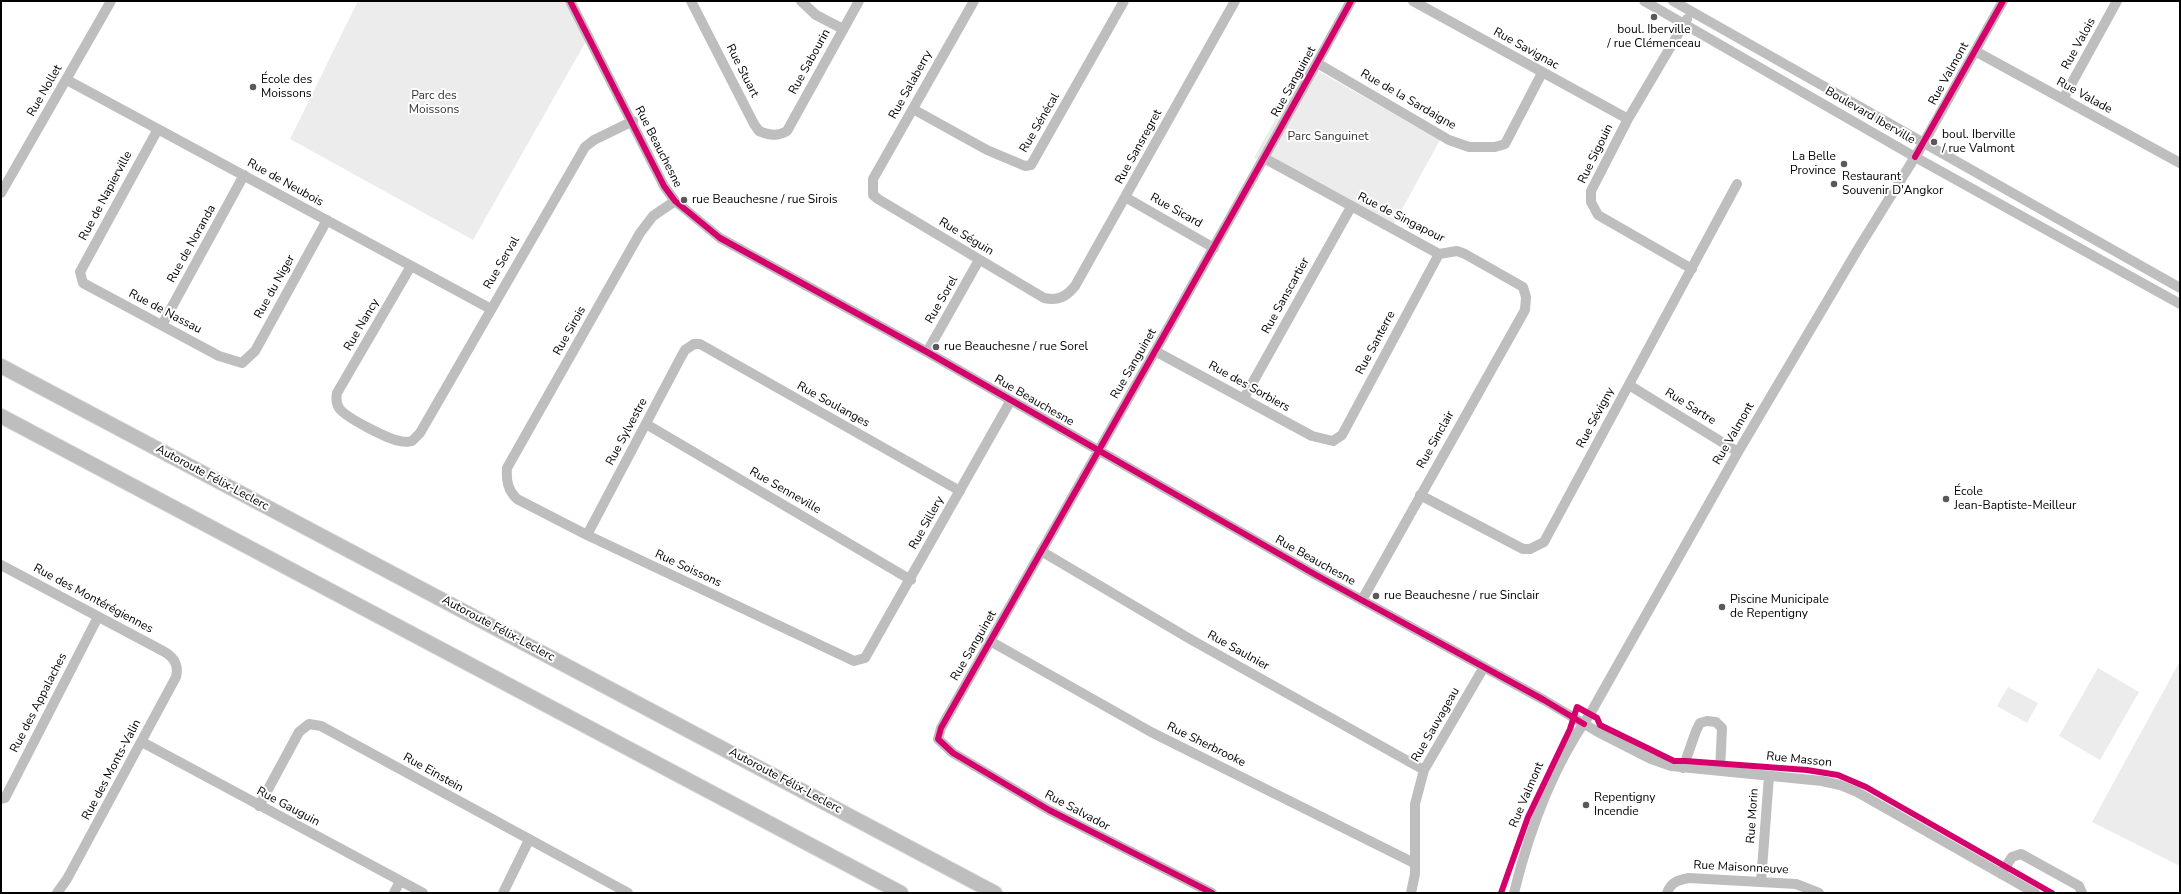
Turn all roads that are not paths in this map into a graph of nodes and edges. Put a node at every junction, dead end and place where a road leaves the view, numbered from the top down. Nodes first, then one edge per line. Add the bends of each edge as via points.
1 (111, 1) edge
2 (570, 1) edge
3 (691, 1) edge
4 (801, 1) edge
5 (859, 1) edge
6 (974, 1) edge
7 (1124, 1) edge
8 (1235, 1) edge
9 (1351, 1) edge
10 (1413, 1) edge
11 (1673, 1) edge
12 (2003, 1) edge
13 (2117, 1) edge
14 (1647, 2) edge
15 (1692, 12) junction
16 (1684, 25) junction
17 (843, 29) junction
18 (1975, 51) junction
19 (1317, 63) junction
20 (1542, 74) junction
21 (67, 80) junction
22 (2063, 99) junction
23 (914, 108) junction
24 (1628, 119) junction
25 (633, 121) junction
26 (158, 128) junction
27 (782, 134) joint
28 (1923, 144) junction
29 (1915, 157) junction
30 (1264, 158) junction
31 (2180, 163) edge
32 (244, 175) junction
33 (872, 183) joint
34 (1737, 184) dead end
35 (1, 193) edge
36 (1125, 198) junction
37 (675, 201) junction
38 (1351, 207) junction
39 (327, 220) junction
40 (2092, 238) junction
41 (1214, 248) junction
42 (2085, 250) junction
43 (1439, 254) junction
44 (979, 260) junction
45 (411, 266) junction
46 (1692, 269) junction
47 (81, 277) joint
48 (2180, 288) edge
49 (1526, 292) joint
50 (1058, 299) joint
51 (2180, 304) edge
52 (491, 309) junction
53 (162, 325) junction
54 (694, 344) joint
55 (1155, 351) junction
56 (927, 352) junction
57 (242, 363) joint
58 (1, 366) edge
59 (1629, 385) junction
60 (1244, 398) junction
61 (1011, 400) junction
62 (1, 416) edge
63 (646, 424) junction
64 (416, 439) joint
65 (1333, 441) joint
66 (1097, 451) junction
67 (1738, 452) junction
68 (508, 486) joint
69 (960, 491) junction
70 (1420, 495) junction
71 (587, 535) junction
72 (1041, 551) junction
73 (1, 565) edge
74 (911, 580) junction
75 (1362, 600) junction
76 (98, 617) junction
77 (990, 641) junction
78 (172, 656) joint
79 (865, 658) joint
80 (1484, 667) junction
81 (1584, 724) junction
82 (938, 739) joint
83 (142, 742) junction
84 (1683, 768) junction
85 (1424, 770) junction
86 (1720, 771) junction
87 (1769, 776) junction
88 (1, 799) edge
89 (259, 806) junction
90 (529, 840) junction
91 (1414, 863) junction
92 (2001, 874) junction
93 (400, 881) junction
94 (1761, 882) junction
95 (624, 892) edge
96 (57, 893) edge
97 (394, 893) edge
98 (423, 893) edge
99 (503, 893) edge
100 (901, 893) edge
101 (995, 893) edge
102 (1212, 893) edge
103 (1411, 893) edge
104 (1514, 893) edge
105 (1667, 893) edge
106 (1819, 893) edge
107 (2035, 893) edge
108 (2082, 893) edge

1 - 21 street, Rue Nollet
2 - 25 street, Rue Beauchesne
3 - 27 street, Rue Stuart via 759,131
4 - 17 street via 816,15
5 - 17 street, Rue Sabourin
6 - 23 street, Rue Salaberry
7 - 23 street, Rue Sénécal via 1031,165 1024,166 987,150
8 - 36 street, Rue Sansregret
9 - 19 street, Rue Sanguinet
10 - 20 street, Rue Savignac
11 - 15 street, Boulevard Iberville
12 - 18 street, Rue Valmont
13 - 22 street, Rue Valois
14 - 16 street, Boulevard Iberville
15 - 16 street, Rue Sigouin
15 - 28 street, Boulevard Iberville
16 - 24 street, Rue Sigouin
16 - 29 street, Boulevard Iberville
17 - 27 street, Rue Sabourin
18 - 22 street, Rue Valade
18 - 28 street, Rue Valmont
19 - 20 street, Rue de la Sardaigne via 1429,130 1469,147 1495,147 1505,144
19 - 30 street, Rue Sanguinet
20 - 24 street, Rue Savignac
21 - 26 street, Rue de Neubois
21 - 35 street, Rue Nollet
22 - 31 street, Rue Valade
23 - 33 street, Rue Salaberry
24 - 46 street, Rue Sigouin via 1591,191 1592,202 1598,215
25 - 37 street, Rue Beauchesne via 664,186
25 - 52 street, Rue Serval via 585,147
26 - 32 street, Rue de Neubois
26 - 47 street, Rue de Napierville via 80,272
28 - 29 street, Rue Valmont
28 - 40 street, Boulevard Iberville
29 - 42 street, Boulevard Iberville
29 - 67 street, Rue Valmont
30 - 38 street, Rue de Singapour
30 - 41 street, Rue Sanguinet
32 - 39 street, Rue de Neubois
32 - 53 street, Rue de Noranda
33 - 44 street, Rue Séguin via 874,195 878,199
34 - 46 street, Rue Sévigny
36 - 41 street, Rue Sicard
36 - 50 street, Rue Sansregret via 1075,286 1068,294
37 - 56 street, Rue Beauchesne via 720,238
37 - 68 street, Rue Sirois via 653,216 636,238 507,468
38 - 43 street, Rue de Singapour
38 - 60 street, Rue Sanscartier
39 - 45 street, Rue de Neubois
39 - 57 street, Rue du Niger via 255,351
40 - 42 street
40 - 48 street, Boulevard Iberville
41 - 55 street, Rue Sanguinet
42 - 51 street, Boulevard Iberville
43 - 49 street, Rue de Singapour via 1457,251 1465,254 1523,287
43 - 65 street, Rue Santerre via 1342,435
44 - 50 street, Rue Séguin via 1044,298
44 - 56 street, Rue Sorel
45 - 52 street, Rue de Neubois
45 - 64 street, Rue Nancy via 336,398 340,409 388,437 406,442
46 - 59 street, Rue Sévigny
47 - 53 street, Rue de Nassau via 83,283
49 - 70 street, Rue Sinclair via 1525,310
52 - 64 street, Rue Serval
53 - 57 street, Rue de Nassau via 219,356
54 - 63 street, Rue Sylvestre via 685,350
54 - 69 street, Rue Soulanges via 700,344
55 - 60 street, Rue des Sorbiers
55 - 66 street, Rue Sanguinet
56 - 61 street, Rue Beauchesne
58 - 101 highway, Autoroute Félix-Leclerc
59 - 67 street, Rue Sartre
59 - 70 street, Rue Sévigny via 1544,542 1530,549 1523,549
60 - 65 street, Rue des Sorbiers via 1312,436
61 - 66 street, Rue Beauchesne
61 - 69 street, Rue Sillery
62 - 100 highway
63 - 71 street, Rue Sylvestre
63 - 74 street, Rue Senneville
66 - 72 street, Rue Sanguinet
66 - 75 street, Rue Beauchesne
67 - 81 street, Rue Valmont
68 - 71 street, Rue Soissons via 510,493 517,499
69 - 74 street, Rue Sillery
70 - 75 street, Rue Sinclair
71 - 79 street, Rue Soissons via 854,661
72 - 77 street, Rue Sanguinet
72 - 85 street, Rue Saulnier via 1196,642
73 - 76 street, Rue des Montérégiennes
74 - 79 street, Rue Sillery
75 - 80 street, Rue Beauchesne
76 - 78 street, Rue des Montérégiennes
76 - 88 street, Rue des Appalaches via 5,798
77 - 82 street, Rue Sanguinet via 941,728
77 - 91 street, Rue Sherbrooke via 1152,732
78 - 83 street, Rue des Monts-Valin via 178,669 176,677
80 - 81 street, Rue Beauchesne
80 - 85 street, Rue Sauvageau
81 - 84 street, Rue Masson via 1651,759
81 - 104 street, Rue Valmont via 1561,764 1540,810
82 - 102 street, Rue Salvador via 953,753 1050,810
83 - 89 street, Rue Gauguin
83 - 96 street, Rue des Monts-Valin
84 - 86 street, Rue Masson
84 - 86 street via 1696,730 1700,723 1707,721 1716,722 1722,728
85 - 91 street, Rue Sauvageau via 1415,811
86 - 87 street, Rue Masson
87 - 92 street, Rue Masson via 1840,785 1925,829
87 - 94 street, Rue Morin
89 - 90 street, Rue Einstein via 299,732 309,724 321,726
89 - 93 street, Rue Gauguin
90 - 95 street, Rue Einstein
90 - 99 street
91 - 103 street, Rue Sauvageau via 1415,874
92 - 107 street, Rue Masson
92 - 108 street via 2012,857 2021,854 2079,886
93 - 97 street
93 - 98 street, Rue Gauguin
94 - 105 street, Rue Maisonneuve via 1689,878 1676,881
94 - 106 street, Rue Maisonneuve via 1796,884

